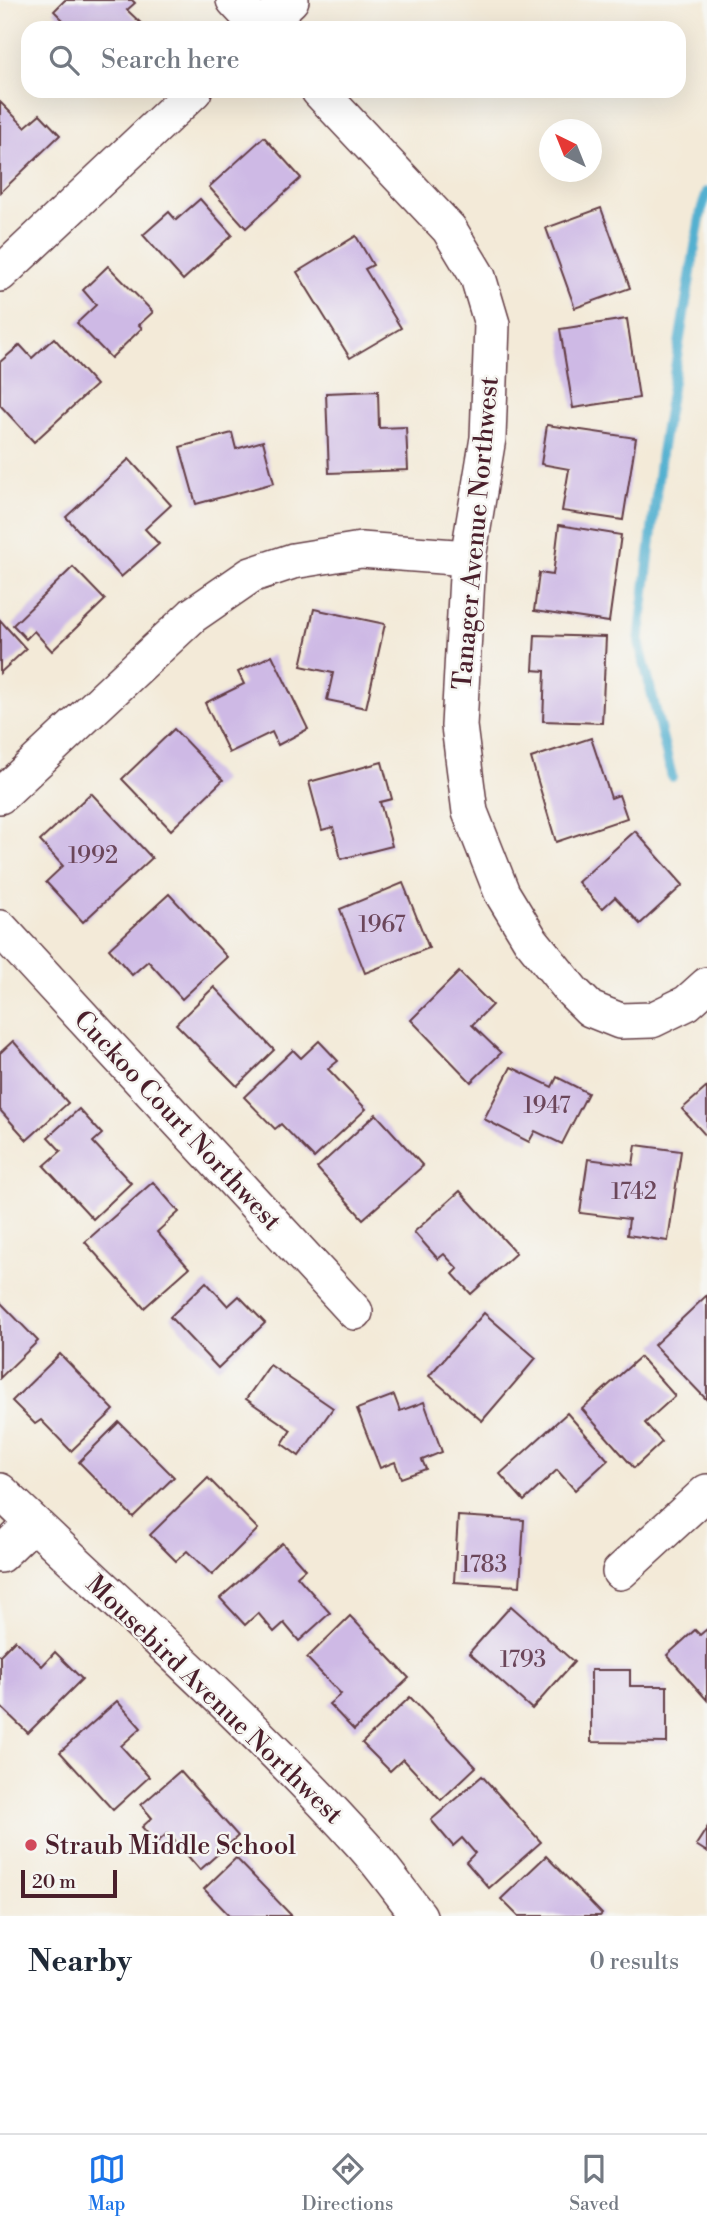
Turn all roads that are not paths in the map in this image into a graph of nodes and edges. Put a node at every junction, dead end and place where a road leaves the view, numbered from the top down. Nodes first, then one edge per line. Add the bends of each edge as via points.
1 (234, 0) edge
2 (291, 0) edge
3 (254, 21) edge
4 (268, 21) edge
5 (187, 98) edge
6 (326, 98) edge
7 (0, 274) edge
8 (468, 558) junction
9 (0, 796) edge
10 (0, 928) edge
11 (707, 985) edge
12 (355, 1312) dead end
13 (0, 1491) edge
14 (707, 1492) edge
15 (33, 1523) junction
16 (0, 1555) edge
17 (620, 1572) dead end
18 (419, 1916) edge

1 - 3 street
2 - 4 street
5 - 7 street
6 - 8 street, Tanager Avenue Northwest via 449,229 478,277 492,324 488,438
8 - 9 street via 361,550 293,561 251,575 193,615
8 - 11 street, Tanager Avenue Northwest via 458,726 470,812 502,893 530,939 590,1009 620,1021 652,1020 687,1003
10 - 12 street, Cuckoo Court Northwest
13 - 15 street, Mousebird Avenue Northwest
14 - 17 street
15 - 16 street
15 - 18 street, Mousebird Avenue Northwest via 306,1783 365,1847

